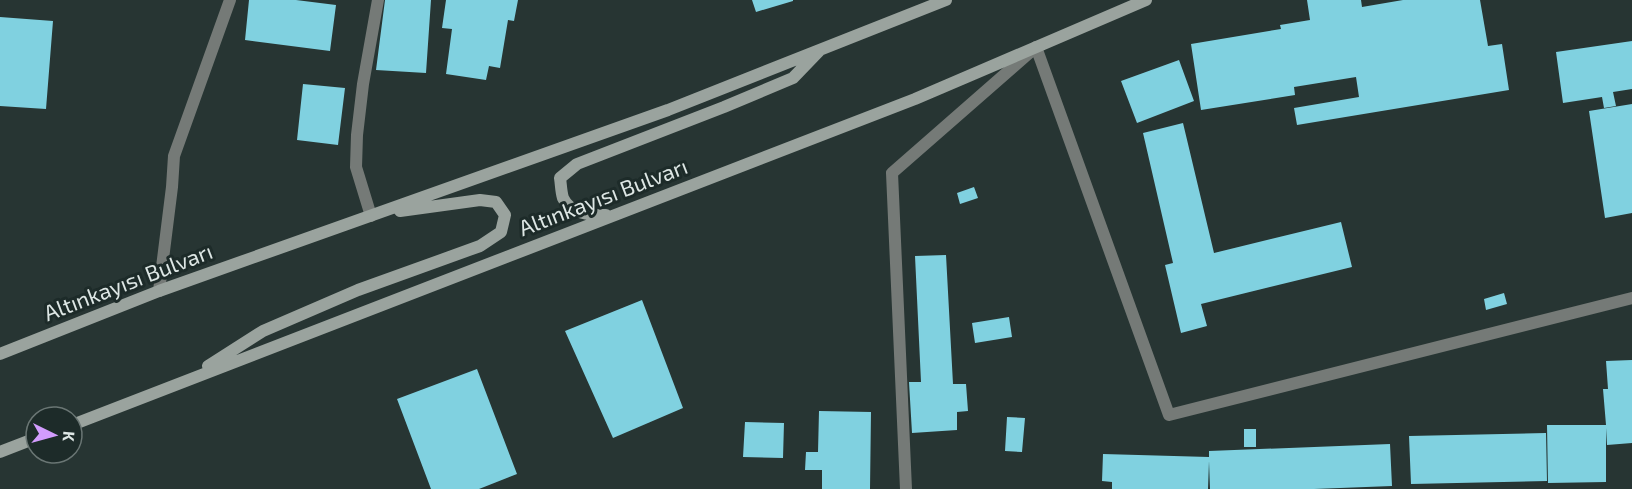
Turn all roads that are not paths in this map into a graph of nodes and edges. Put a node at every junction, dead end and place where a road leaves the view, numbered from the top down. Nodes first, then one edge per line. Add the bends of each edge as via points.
1 (230, 0) edge
2 (378, 0) edge
3 (946, 0) edge
4 (1146, 0) edge
5 (1036, 47) junction
6 (822, 48) junction
7 (615, 214) junction
8 (371, 216) junction
9 (159, 291) junction
10 (1632, 298) edge
11 (0, 354) edge
12 (184, 382) junction
13 (84, 420) edge
14 (24, 443) edge
15 (0, 452) edge
16 (906, 489) edge

1 - 9 street via 174,156
2 - 8 street via 363,84 356,167
3 - 6 main road, Altınkayısı Bulvarı
4 - 5 main road, Altınkayısı Bulvarı
5 - 7 main road, Altınkayısı Bulvarı via 915,99
5 - 10 street via 1169,415
5 - 16 street via 891,173
6 - 7 main road via 793,78 577,164 560,178 563,197 571,208 588,215
6 - 8 main road, Altınkayısı Bulvarı via 668,110
7 - 12 main road, Altınkayısı Bulvarı
8 - 9 main road, Altınkayısı Bulvarı
8 - 12 main road via 480,200 496,202 505,215 501,232 480,246 358,290 263,331
9 - 11 main road, Altınkayısı Bulvarı
12 - 13 main road, Altınkayısı Bulvarı
14 - 15 main road

